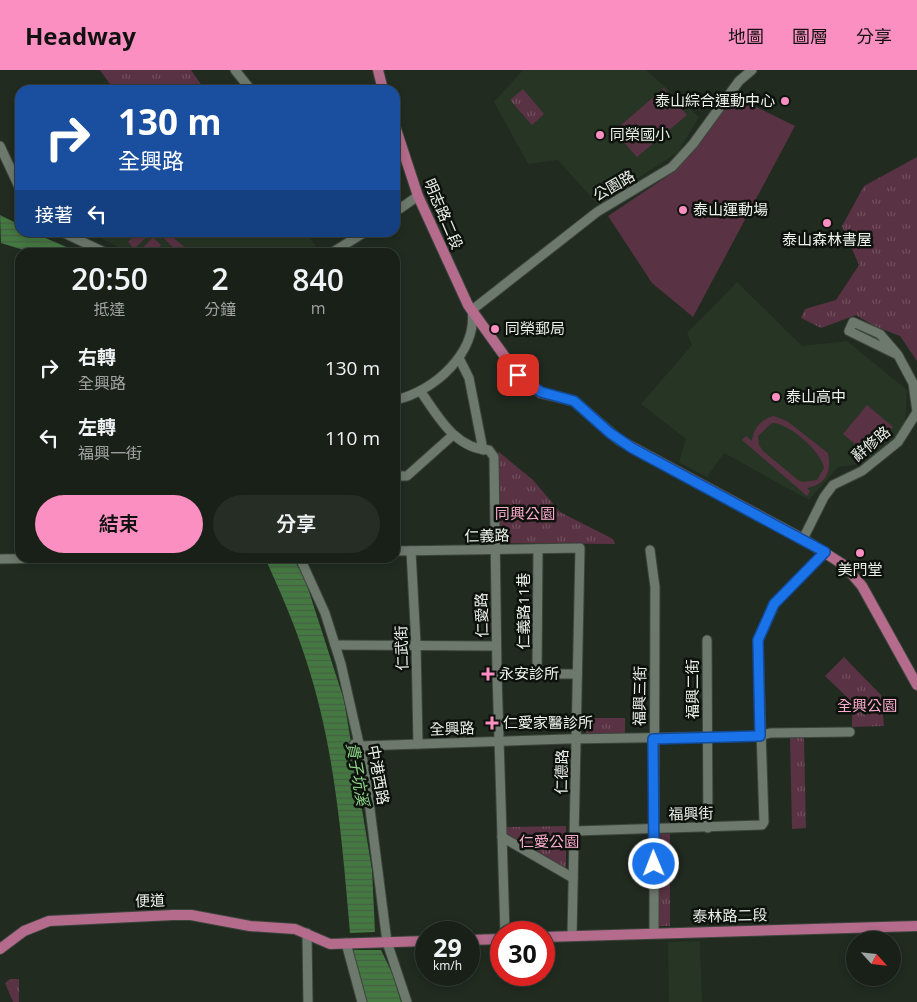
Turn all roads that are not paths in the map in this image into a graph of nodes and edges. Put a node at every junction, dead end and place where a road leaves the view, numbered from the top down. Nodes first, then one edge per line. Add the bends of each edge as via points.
1 (235, 70) edge
2 (378, 70) edge
3 (752, 70) edge
4 (247, 85) edge
5 (382, 85) edge
6 (400, 141) edge
7 (0, 146) edge
8 (15, 178) edge
9 (418, 196) junction
10 (400, 209) edge
11 (72, 237) edge
12 (355, 237) edge
13 (96, 248) edge
14 (339, 248) edge
15 (472, 310) junction
16 (898, 356) junction
17 (459, 358) junction
18 (421, 392) junction
19 (400, 398) edge
20 (453, 435) junction
21 (482, 450) junction
22 (400, 476) edge
23 (803, 539) junction
24 (580, 548) joint
25 (538, 549) junction
26 (494, 550) junction
27 (650, 550) dead end
28 (400, 551) edge
29 (411, 551) junction
30 (825, 552) junction
31 (0, 559) edge
32 (15, 559) edge
33 (302, 563) edge
34 (707, 640) dead end
35 (416, 644) junction
36 (335, 645) junction
37 (496, 646) junction
38 (497, 674) junction
39 (538, 674) junction
40 (578, 674) junction
41 (917, 686) edge
42 (850, 732) dead end
43 (760, 736) junction
44 (707, 738) junction
45 (653, 739) junction
46 (576, 740) junction
47 (498, 741) junction
48 (418, 744) junction
49 (357, 745) junction
50 (708, 828) junction
51 (653, 829) junction
52 (575, 831) junction
53 (502, 838) junction
54 (574, 878) junction
55 (505, 921) edge
56 (917, 926) edge
57 (307, 933) junction
58 (654, 933) junction
59 (572, 936) junction
60 (555, 937) edge
61 (415, 941) edge
62 (384, 942) junction
63 (348, 943) junction
64 (0, 949) edge
65 (308, 1002) edge
66 (362, 1002) edge
67 (407, 1002) edge

1 - 4 street
2 - 5 main road
3 - 15 street, 公園路 via 739,81 672,167 597,212
6 - 9 main road, 明志路二段
7 - 8 street
9 - 10 street
9 - 15 main road, 明志路二段
11 - 13 street
12 - 14 street
15 - 17 street via 474,323
15 - 23 main road, 明志路二段 via 529,386 548,395 574,401 618,440
16 - 16 street, 辭修路 via 880,334 853,322 849,331
16 - 23 street, 辭修路 via 913,384 917,412 898,442 862,471 833,485
17 - 18 street
17 - 21 street, 仁愛路 via 469,378
18 - 19 street
18 - 20 street
20 - 21 street
20 - 22 street via 407,476
21 - 26 street, 仁愛路 via 489,450 494,457
23 - 30 main road, 明志路二段
24 - 25 street, 仁義路
24 - 40 street, 仁德路
25 - 26 street, 仁義路
25 - 39 street, 仁義路11巷
26 - 29 street, 仁義路
26 - 37 street, 仁愛路
27 - 45 street, 福興三街 via 655,587
28 - 29 street, 仁義路
29 - 35 street, 仁武街
30 - 41 main road, 明志路二段 via 844,565 857,580
30 - 43 street via 780,598 767,617 758,640
31 - 32 street
33 - 36 street, 中港西路 via 325,613
34 - 44 street, 福興二街
35 - 36 street
35 - 37 street
35 - 48 street, 仁武街
36 - 49 street, 中港西路
37 - 38 street, 仁愛路
38 - 39 street
38 - 47 street, 仁愛路
39 - 40 street
40 - 46 street, 仁德路
42 - 43 street, 全興路 via 770,733
43 - 44 street, 全興路
43 - 50 street, 福興街 via 764,822 759,826
44 - 45 street, 全興路
44 - 50 street, 福興二街
45 - 46 street, 全興路
45 - 51 street, 福興三街
46 - 47 street, 全興路
46 - 52 street, 仁德路
47 - 48 street, 全興路
47 - 53 street, 仁愛路
48 - 49 street, 全興路
49 - 62 street, 中港西路 via 373,825
50 - 51 street, 福興街
51 - 52 street, 福興街
51 - 58 street, 福興三街
52 - 54 street, 仁德路
53 - 54 street
53 - 55 street, 仁愛路
54 - 59 street, 仁德路
56 - 58 main road, 泰林路二段
57 - 63 main road, 便道 via 330,944
57 - 64 main road, 便道 via 284,927 250,926 191,916 66,919 38,924
57 - 65 street
58 - 59 main road, 泰林路二段
59 - 60 main road, 泰林路二段
61 - 62 main road
62 - 63 main road
62 - 67 street, 中港西路
63 - 66 street

